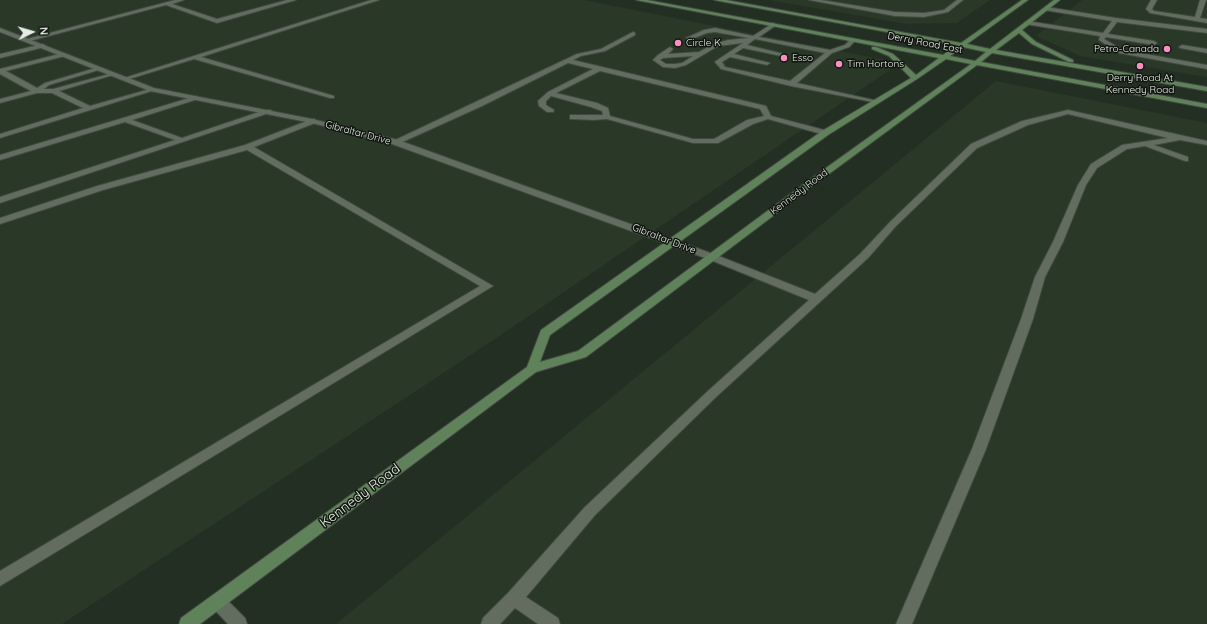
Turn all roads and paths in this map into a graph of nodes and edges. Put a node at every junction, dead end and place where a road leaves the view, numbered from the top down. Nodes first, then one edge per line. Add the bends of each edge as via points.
1 (181, 0) edge
2 (293, 0) edge
3 (376, 0) edge
4 (639, 0) edge
5 (717, 0) edge
6 (812, 0) edge
7 (960, 0) edge
8 (1025, 0) edge
9 (1057, 0) edge
10 (1154, 0) edge
11 (1203, 0) edge
12 (167, 4) junction
13 (1046, 8) junction
14 (1116, 20) junction
15 (1197, 20) junction
16 (1207, 21) edge
17 (1027, 23) junction
18 (773, 25) junction
19 (1019, 30) junction
20 (1207, 31) edge
21 (2, 32) edge
22 (633, 34) dead end
23 (1104, 35) junction
24 (689, 38) dead end
25 (754, 39) junction
26 (26, 40) junction
27 (856, 40) junction
28 (1154, 43) dead end
29 (963, 45) junction
30 (43, 46) junction
31 (744, 46) junction
32 (1182, 47) dead end
33 (1142, 48) junction
34 (670, 49) dead end
35 (990, 51) junction
36 (1207, 51) edge
37 (830, 52) junction
38 (701, 54) junction
39 (781, 54) dead end
40 (63, 55) junction
41 (0, 56) edge
42 (660, 56) junction
43 (709, 56) dead end
44 (1196, 56) junction
45 (194, 57) junction
46 (727, 57) junction
47 (945, 57) junction
48 (716, 58) dead end
49 (807, 59) dead end
50 (567, 61) junction
51 (819, 62) junction
52 (767, 63) dead end
53 (976, 63) junction
54 (1207, 67) edge
55 (598, 68) junction
56 (99, 69) junction
57 (794, 69) dead end
58 (1094, 69) junction
59 (0, 71) edge
60 (807, 71) junction
61 (111, 74) junction
62 (915, 78) junction
63 (124, 79) junction
64 (791, 84) junction
65 (1207, 89) edge
66 (152, 90) junction
67 (37, 91) junction
68 (53, 91) junction
69 (550, 93) junction
70 (332, 97) dead end
71 (196, 98) junction
72 (0, 101) edge
73 (876, 102) junction
74 (1207, 106) edge
75 (90, 109) junction
76 (550, 110) dead end
77 (268, 112) junction
78 (573, 117) dead end
79 (607, 117) junction
80 (768, 117) junction
81 (126, 120) junction
82 (312, 121) junction
83 (825, 133) junction
84 (0, 136) edge
85 (1180, 138) junction
86 (182, 140) junction
87 (395, 142) junction
88 (1207, 143) edge
89 (1145, 144) junction
90 (248, 148) junction
91 (0, 158) edge
92 (1185, 159) dead end
93 (0, 200) edge
94 (0, 221) edge
95 (674, 243) junction
96 (712, 257) junction
97 (817, 299) junction
98 (532, 369) junction
99 (0, 579) edge
100 (514, 598) junction
101 (218, 602) junction
102 (187, 624) edge
103 (239, 624) edge
104 (489, 624) edge
105 (552, 624) edge
106 (904, 624) edge

1 - 12 street
2 - 12 street via 217,21
3 - 45 street
4 - 18 main road, Derry Road East
5 - 29 main road, Derry Road East
6 - 7 street via 895,14 924,15 946,11
8 - 29 main road
9 - 13 main road, Kennedy Road
10 - 15 street via 1149,9 1152,12
11 - 15 street
12 - 26 street
13 - 14 street
13 - 17 main road, Kennedy Road
14 - 20 street
14 - 23 street
15 - 16 street
17 - 19 main road, Kennedy Road
17 - 23 street
18 - 25 street
18 - 27 main road, Derry Road East
19 - 35 main road, Kennedy Road
19 - 58 main road via 1044,49
21 - 26 street, Gibraltar Drive
22 - 50 street via 603,50 579,55
23 - 33 street
23 - 33 street via 1101,39 1121,52
24 - 25 street via 706,30 715,30
25 - 31 street
25 - 37 street
25 - 38 street via 716,45
26 - 30 street, Gibraltar Drive
27 - 37 street
27 - 47 main road, Derry Road East
27 - 62 main road via 890,55
28 - 33 street
29 - 35 main road, Derry Road East
29 - 47 main road
30 - 40 street, Gibraltar Drive
30 - 41 street
31 - 39 street
31 - 46 street
32 - 44 street
33 - 44 street via 1168,57
34 - 42 street
35 - 53 main road, Kennedy Road
35 - 58 main road, Derry Road East
36 - 44 street
37 - 51 street
38 - 42 street
38 - 42 street via 675,66 658,63 656,60
38 - 43 street
40 - 56 street, Gibraltar Drive
40 - 59 street
44 - 54 street
45 - 63 street
45 - 70 street
46 - 48 street
46 - 52 street
46 - 64 street via 718,62 723,68
47 - 53 main road, Derry Road East
47 - 62 main road
49 - 51 street
50 - 55 street
50 - 87 street
51 - 60 street
53 - 74 main road, Derry Road East
53 - 96 main road, Kennedy Road
55 - 69 street
55 - 80 street via 763,108
56 - 61 street, Gibraltar Drive
56 - 67 street via 47,84
57 - 60 street
58 - 65 main road, Derry Road East
59 - 67 street
60 - 64 street
61 - 63 street, Gibraltar Drive
61 - 68 street
62 - 73 main road
63 - 66 street, Gibraltar Drive
64 - 73 street
66 - 71 street, Gibraltar Drive
66 - 75 street
67 - 68 street
67 - 72 street
68 - 75 street
69 - 76 street via 542,101 543,106
69 - 79 street via 594,105 605,110
71 - 77 street, Gibraltar Drive
71 - 81 street
73 - 83 main road
75 - 84 street
77 - 82 street, Gibraltar Drive
77 - 86 street
78 - 79 street
79 - 80 street via 693,141 715,141 750,122
80 - 83 street
81 - 86 street
81 - 91 street
82 - 87 street, Gibraltar Drive
82 - 90 street
83 - 95 main road
85 - 88 street
85 - 89 street
85 - 97 street via 1068,112 1025,123 1001,133 974,146 893,224 864,256
86 - 93 street
87 - 95 street, Gibraltar Drive
89 - 92 street
89 - 106 street via 1125,147 1094,166 1082,185 1040,277 979,449
90 - 94 street via 100,188
90 - 99 street via 488,286
95 - 96 street, Gibraltar Drive
95 - 98 main road via 545,333
96 - 97 street, Gibraltar Drive
96 - 98 main road, Kennedy Road via 582,354
97 - 100 street via 712,394 590,512
98 - 101 main road, Kennedy Road
100 - 104 street
100 - 105 street
101 - 102 main road, Kennedy Road
101 - 103 street

